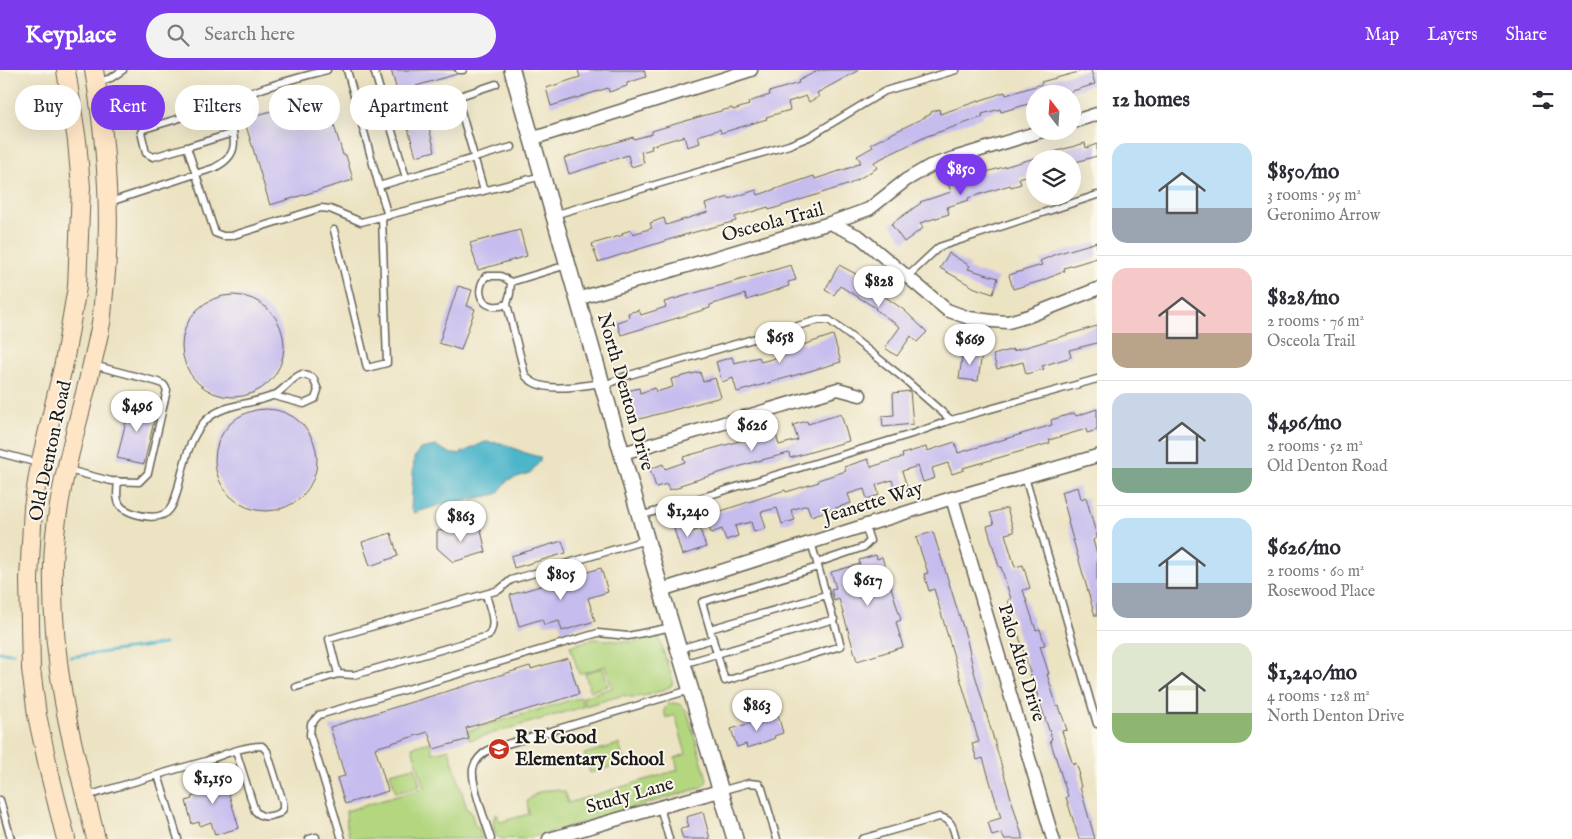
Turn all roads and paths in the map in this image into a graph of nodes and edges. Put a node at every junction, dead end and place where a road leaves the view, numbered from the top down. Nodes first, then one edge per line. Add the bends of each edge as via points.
1 (66, 70) edge
2 (123, 70) edge
3 (327, 70) edge
4 (347, 70) edge
5 (374, 70) edge
6 (512, 70) edge
7 (751, 70) edge
8 (956, 70) edge
9 (95, 76) edge
10 (496, 84) dead end
11 (259, 90) edge
12 (1097, 114) edge
13 (1081, 119) edge
14 (175, 120) edge
15 (233, 130) edge
16 (233, 133) junction
17 (1026, 136) edge
18 (531, 139) junction
19 (187, 147) junction
20 (512, 147) dead end
21 (475, 158) junction
22 (195, 174) junction
23 (542, 176) junction
24 (406, 178) junction
25 (379, 186) junction
26 (484, 190) junction
27 (1097, 195) edge
28 (108, 203) junction
29 (385, 216) junction
30 (553, 216) junction
31 (830, 223) junction
32 (334, 230) dead end
33 (567, 265) junction
34 (908, 276) junction
35 (511, 282) junction
36 (1097, 290) edge
37 (577, 299) junction
38 (507, 304) junction
39 (91, 364) junction
40 (1097, 379) edge
41 (603, 384) junction
42 (860, 395) dead end
43 (274, 396) junction
44 (951, 420) junction
45 (0, 453) edge
46 (623, 453) junction
47 (1097, 456) edge
48 (40, 464) junction
49 (66, 470) junction
50 (1025, 477) junction
51 (118, 481) junction
52 (952, 498) junction
53 (640, 516) junction
54 (865, 525) junction
55 (647, 539) junction
56 (811, 542) junction
57 (818, 565) junction
58 (661, 590) junction
59 (486, 594) junction
60 (826, 595) junction
61 (834, 619) junction
62 (672, 627) junction
63 (710, 629) junction
64 (713, 639) junction
65 (717, 654) junction
66 (681, 656) junction
67 (338, 674) junction
68 (296, 687) dead end
69 (691, 689) junction
70 (1097, 724) edge
71 (236, 752) junction
72 (158, 775) junction
73 (720, 791) junction
74 (86, 796) junction
75 (0, 800) edge
76 (660, 806) junction
77 (3, 822) edge
78 (11, 839) edge
79 (66, 839) edge
80 (96, 839) edge
81 (178, 839) edge
82 (342, 839) edge
83 (491, 839) edge
84 (549, 839) edge
85 (670, 839) edge
86 (735, 839) edge
87 (778, 839) edge
88 (862, 839) edge
89 (956, 839) edge
90 (1053, 839) edge

1 - 48 main road, Old Denton Road via 81,187 77,287 64,363
2 - 9 lane via 111,78
3 - 11 lane
4 - 25 lane
5 - 24 lane
6 - 18 street, North Denton Drive
7 - 18 street
8 - 30 lane via 885,91 789,145
9 - 28 main road, Old Denton Road
10 - 21 lane via 456,96
12 - 13 street
14 - 19 lane via 141,132 146,153 153,157
15 - 16 lane
16 - 19 lane
16 - 22 lane via 234,147 225,163
17 - 31 street via 930,166 869,209
18 - 23 street, North Denton Drive
19 - 22 lane
20 - 21 lane
21 - 24 lane
21 - 26 lane
22 - 28 lane
22 - 29 lane via 215,234 223,236 321,208 361,222
23 - 26 lane
23 - 30 street, North Denton Drive
24 - 25 lane
25 - 29 lane
26 - 29 lane
27 - 34 lane via 939,247
28 - 39 main road, Old Denton Road via 108,246 101,322
29 - 32 lane via 387,363 367,368
30 - 33 street, North Denton Drive
31 - 34 street, Osceola Trail via 860,237
31 - 37 street, Osceola Trail
33 - 35 lane
33 - 37 street, North Denton Drive
34 - 36 street, Osceola Trail via 947,310 969,318 992,321 1008,322 1029,316
35 - 38 lane
35 - 38 lane via 501,276 486,276 480,283 480,293 490,307
37 - 41 street, North Denton Drive
38 - 41 lane via 530,381 572,388
39 - 49 main road, Old Denton Road
39 - 51 lane via 158,382 167,390 148,473 139,482
40 - 44 lane
41 - 44 lane via 818,320 829,320
41 - 46 street, North Denton Drive
42 - 46 street via 838,389
43 - 43 lane via 302,374 313,378 318,390 316,399 304,404
43 - 51 lane via 216,412 206,421 194,435 176,497 170,510 163,515 149,516 122,508 116,494
44 - 53 lane
45 - 48 lane
46 - 53 street, North Denton Drive
47 - 50 street, Jeanette Way
48 - 49 main road
48 - 79 main road, Old Denton Road via 32,507 29,579 31,669 48,771
49 - 51 lane
49 - 74 main road, Old Denton Road via 53,565 57,652 63,701
50 - 52 street, Jeanette Way
50 - 70 lane
52 - 54 street, Jeanette Way
52 - 90 street, Palo Alto Drive
53 - 55 street, North Denton Drive
54 - 56 street, Jeanette Way
54 - 57 lane via 870,541 864,547
55 - 58 street, North Denton Drive
55 - 59 lane via 511,580 499,590
56 - 57 lane
56 - 58 street, Jeanette Way
57 - 60 lane
57 - 63 lane via 702,602
58 - 62 street, North Denton Drive
59 - 67 lane via 329,639
59 - 67 lane via 493,623 488,636 354,676
60 - 61 lane
60 - 63 lane
61 - 65 lane
61 - 65 lane via 841,646 797,660 725,680
62 - 66 street, North Denton Drive
62 - 82 lane via 628,636 598,633 319,715 311,724 310,735
63 - 64 lane
64 - 65 lane
64 - 66 lane
65 - 66 lane
66 - 69 street, North Denton Drive
67 - 68 lane
69 - 73 street, North Denton Drive
69 - 83 lane via 490,748 483,753 473,769 474,781
71 - 71 lane via 254,746 262,746 267,751 283,802 280,813 266,818 254,811
71 - 72 lane
72 - 74 lane
72 - 81 lane
73 - 76 street, Study Lane
73 - 86 street, North Denton Drive
73 - 87 lane via 749,783 759,784
74 - 80 main road, Old Denton Road
75 - 77 lane
76 - 84 street, Study Lane
76 - 85 lane
77 - 78 lane
88 - 89 lane via 939,817 951,823

